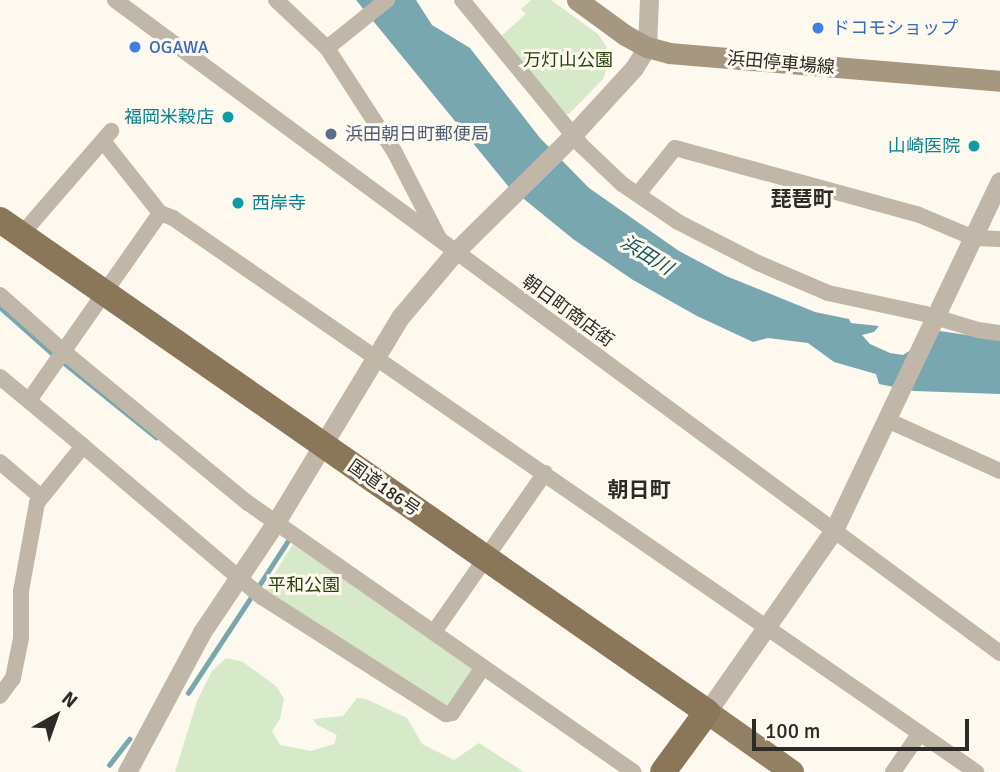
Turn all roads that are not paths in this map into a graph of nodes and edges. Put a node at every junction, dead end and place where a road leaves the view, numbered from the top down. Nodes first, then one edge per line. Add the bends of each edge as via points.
1 (115, 0) edge
2 (276, 0) edge
3 (387, 0) edge
4 (462, 0) edge
5 (577, 0) edge
6 (649, 0) edge
7 (647, 47) junction
8 (327, 48) junction
9 (1000, 81) edge
10 (570, 137) junction
11 (1000, 181) edge
12 (638, 194) junction
13 (160, 213) junction
14 (11, 228) edge
15 (974, 238) junction
16 (1000, 239) edge
17 (447, 246) junction
18 (105, 293) junction
19 (0, 295) edge
20 (933, 321) junction
21 (1000, 333) edge
22 (64, 352) junction
23 (376, 356) junction
24 (0, 377) edge
25 (30, 399) junction
26 (887, 420) junction
27 (321, 445) junction
28 (83, 446) junction
29 (0, 462) edge
30 (1000, 471) edge
31 (545, 472) junction
32 (41, 497) junction
33 (276, 522) junction
34 (834, 530) junction
35 (485, 559) junction
36 (238, 579) junction
37 (768, 627) junction
38 (434, 632) junction
39 (1000, 653) edge
40 (483, 667) junction
41 (0, 696) edge
42 (707, 712) junction
43 (920, 733) junction
44 (127, 772) edge
45 (634, 772) edge
46 (663, 772) edge
47 (792, 772) edge
48 (893, 772) edge
49 (976, 772) edge

1 - 17 street, 朝日町商店街
2 - 8 street
3 - 8 street
4 - 10 street
5 - 7 main road, 浜田停車場線
6 - 7 street
7 - 9 main road, 浜田停車場線 via 683,55
7 - 10 street via 634,68
8 - 17 street via 394,151
10 - 12 street
10 - 17 street via 502,206
11 - 15 street
12 - 15 street via 675,148 917,214
12 - 20 street via 723,247 828,293
13 - 14 street via 107,136
13 - 18 street
13 - 23 street
14 - 18 highway, 国道186号
15 - 16 street
15 - 20 street
17 - 23 street
17 - 34 street, 朝日町商店街
18 - 22 street
18 - 27 highway, 国道186号
19 - 22 street
20 - 21 street
20 - 26 street
22 - 25 street
22 - 33 street
23 - 27 street
23 - 31 street
24 - 25 street
25 - 28 street
26 - 30 street
26 - 34 street
27 - 33 street
27 - 35 highway, 国道186号
28 - 32 street
28 - 36 street
29 - 32 street
31 - 35 street
31 - 37 street
32 - 41 street via 21,591 21,638 13,678
33 - 36 street
33 - 38 street
34 - 37 street
34 - 39 street, 朝日町商店街
35 - 38 street
35 - 42 highway, 国道186号
36 - 40 street via 446,714 452,713
36 - 44 street via 202,632
37 - 42 street
37 - 43 street
38 - 40 street
40 - 45 street
42 - 46 highway
42 - 47 main road
43 - 48 street
43 - 49 street

